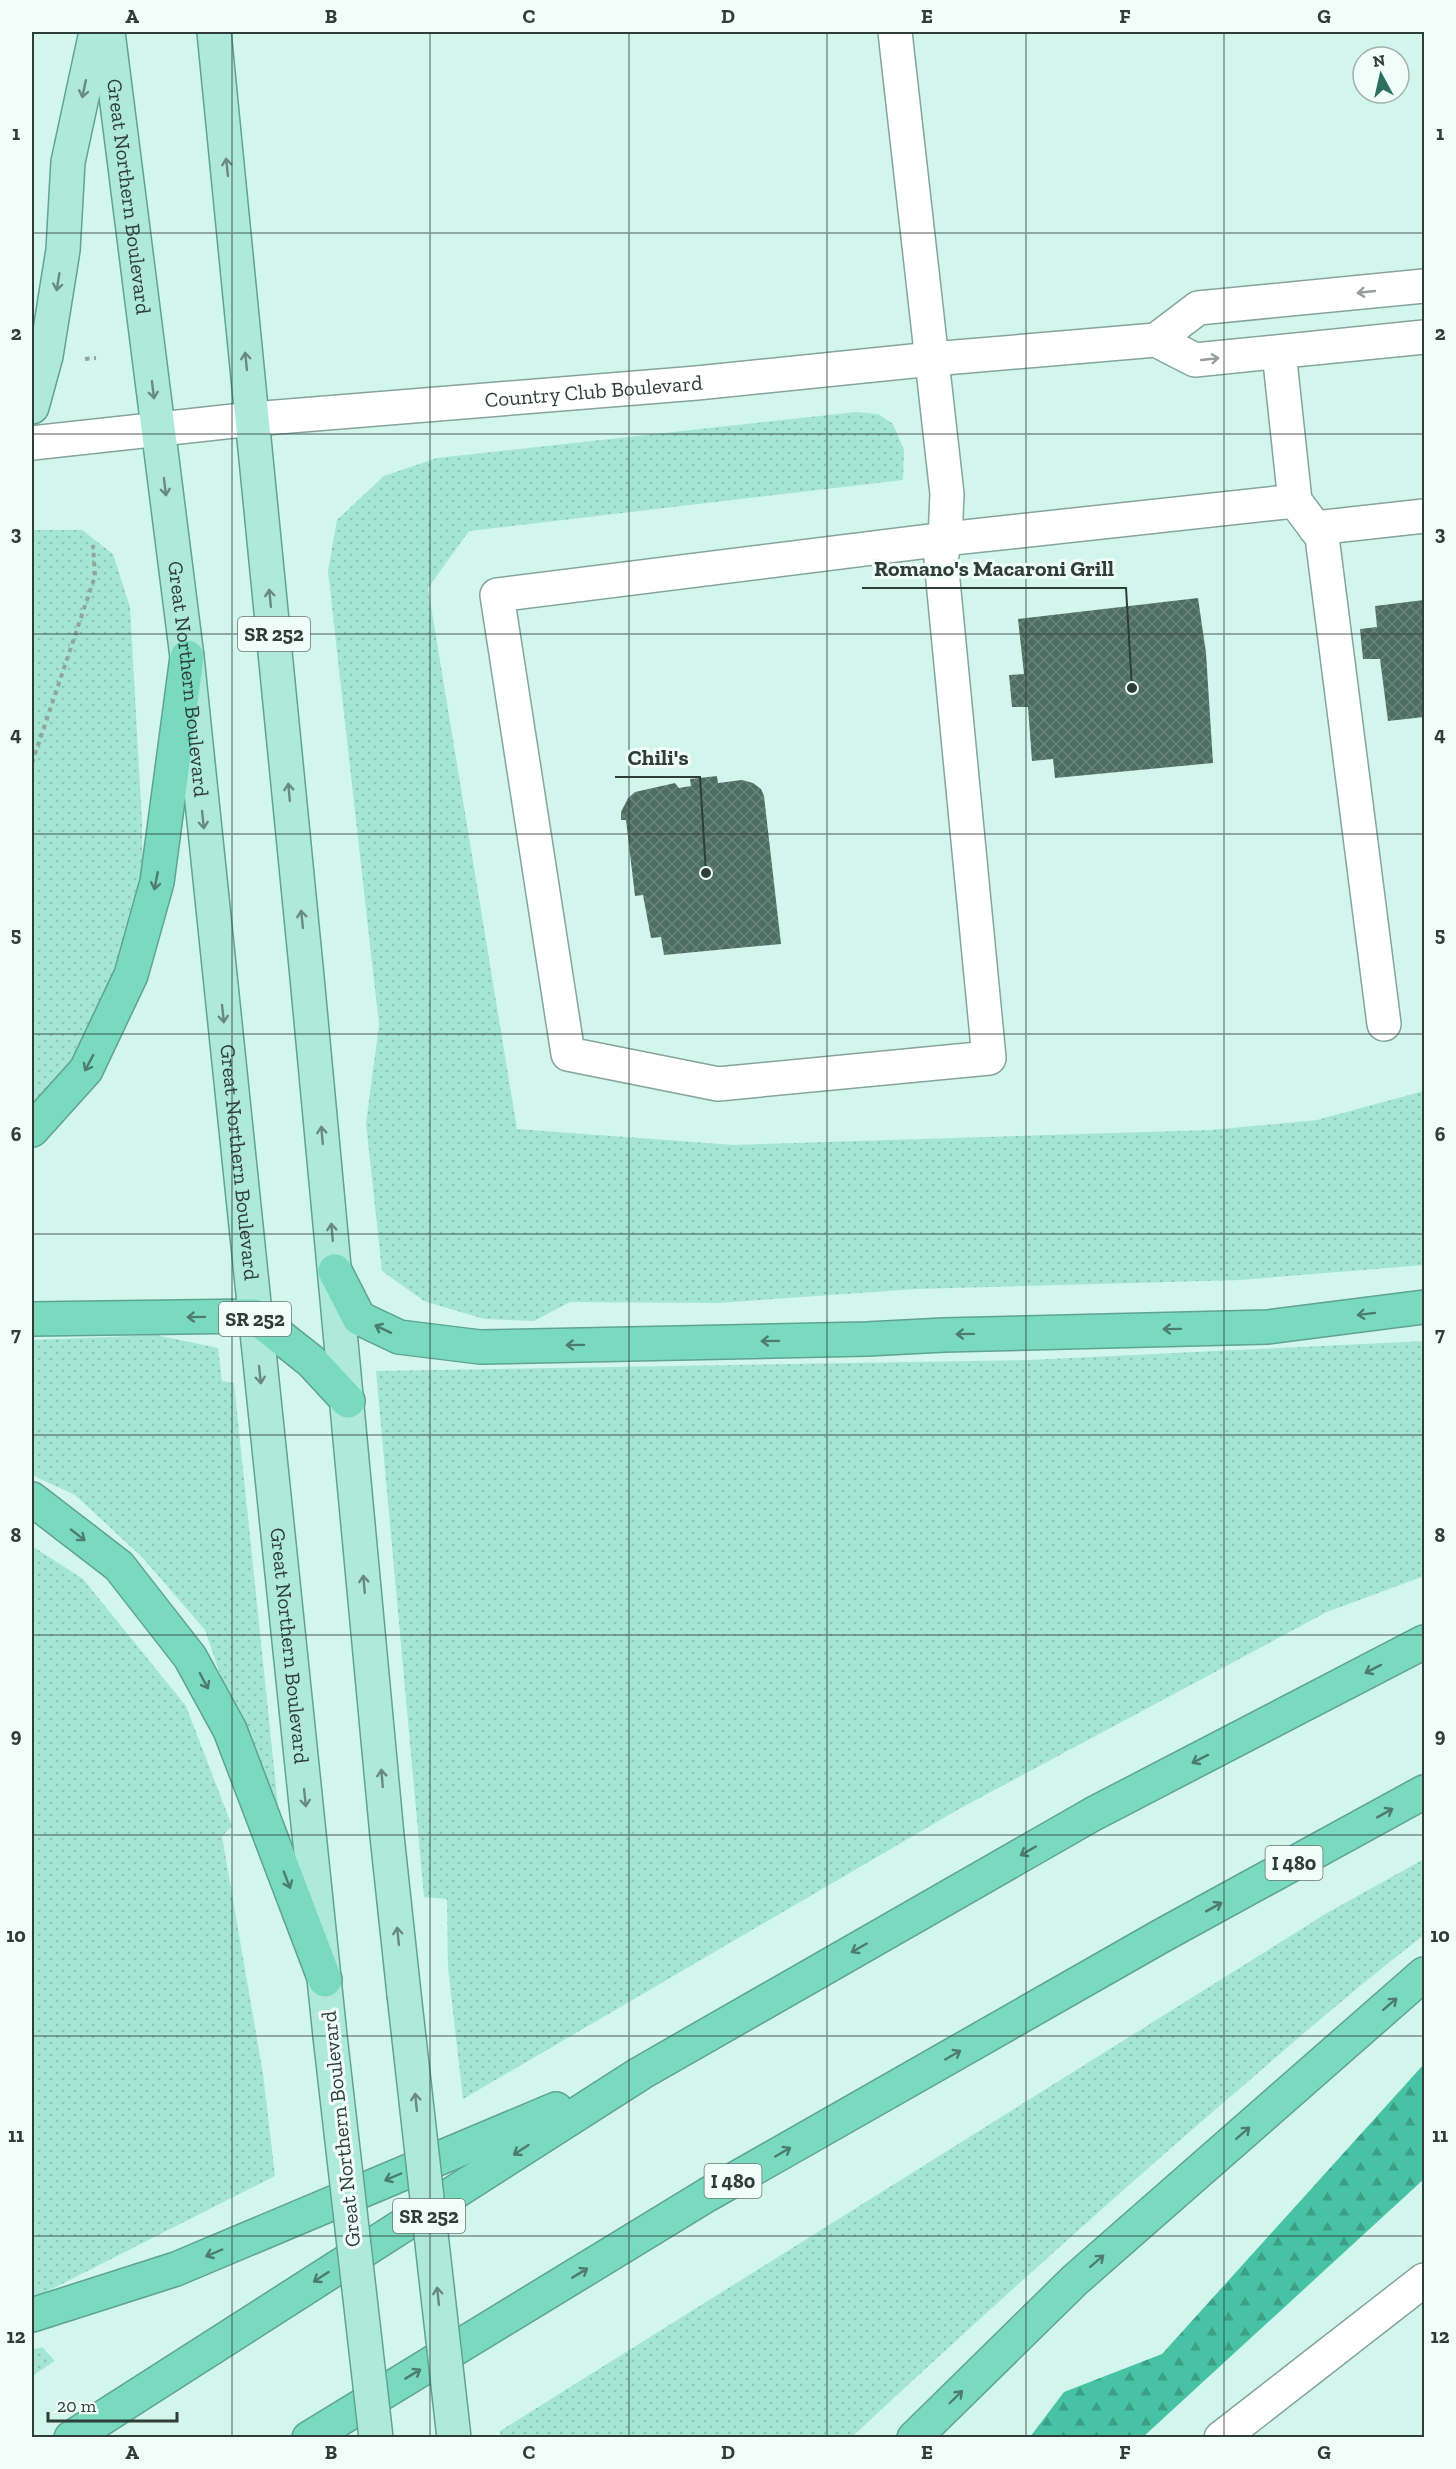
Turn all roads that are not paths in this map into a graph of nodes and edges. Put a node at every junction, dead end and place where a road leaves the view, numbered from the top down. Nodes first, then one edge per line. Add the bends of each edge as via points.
1 (96, 32) edge
2 (108, 32) edge
3 (214, 32) edge
4 (895, 32) edge
5 (1425, 286) edge
6 (1425, 337) edge
7 (1156, 340) junction
8 (1279, 352) junction
9 (932, 358) junction
10 (32, 406) edge
11 (252, 419) junction
12 (158, 429) junction
13 (32, 443) edge
14 (1295, 501) junction
15 (1425, 516) edge
16 (1316, 528) junction
17 (945, 539) junction
18 (187, 657) junction
19 (1384, 1024) dead end
20 (32, 1130) edge
21 (335, 1271) junction
22 (1425, 1307) edge
23 (254, 1317) junction
24 (32, 1319) edge
25 (348, 1401) junction
26 (32, 1499) edge
27 (1425, 1642) edge
28 (1425, 1792) edge
29 (1425, 1974) edge
30 (325, 1980) junction
31 (641, 2073) junction
32 (1425, 2280) edge
33 (32, 2315) edge
34 (70, 2438) edge
35 (309, 2438) edge
36 (376, 2438) edge
37 (454, 2438) edge
38 (914, 2438) edge
39 (1221, 2438) edge

1 -> 10 main road via 68,162 63,250 46,356
2 -> 12 main road, Great Northern Boulevard / SR 252
11 -> 3 main road, SR 252
4 - 9 street
5 -> 7 street via 1198,308
6 - 8 street
7 -> 8 street via 1195,360
7 - 9 street, Country Club Boulevard
8 - 14 street
9 - 11 street, Country Club Boulevard via 697,383
9 - 17 street via 947,494
11 - 12 street, Country Club Boulevard
21 -> 11 main road, SR 252
12 - 13 street, Country Club Boulevard
12 -> 18 main road, Great Northern Boulevard / SR 252
14 - 16 street
14 - 17 street
15 - 16 street
16 - 19 street via 1322,537
17 - 17 street via 940,560 989,1058 718,1084 568,1054 497,595
18 -> 20 highway via 157,882 131,975 86,1070
18 -> 23 main road, Great Northern Boulevard / SR 252
22 -> 21 highway via 1268,1327 480,1347 399,1336 359,1318
21 - 25 main road, SR 252
23 -> 24 highway
23 - 25 highway via 311,1361
23 -> 30 main road, Great Northern Boulevard / SR 252
37 -> 25 main road, SR 252, bridge via 387,1836
26 -> 30 highway via 119,1566 190,1657 230,1730
27 -> 31 highway via 1093,1814
35 -> 28 highway, I 480 via 717,2190 1163,1935
38 -> 29 highway via 1075,2280
30 - 36 main road, Great Northern Boulevard / SR 252, bridge
31 -> 33 highway via 176,2269
31 -> 34 highway
32 - 39 street

